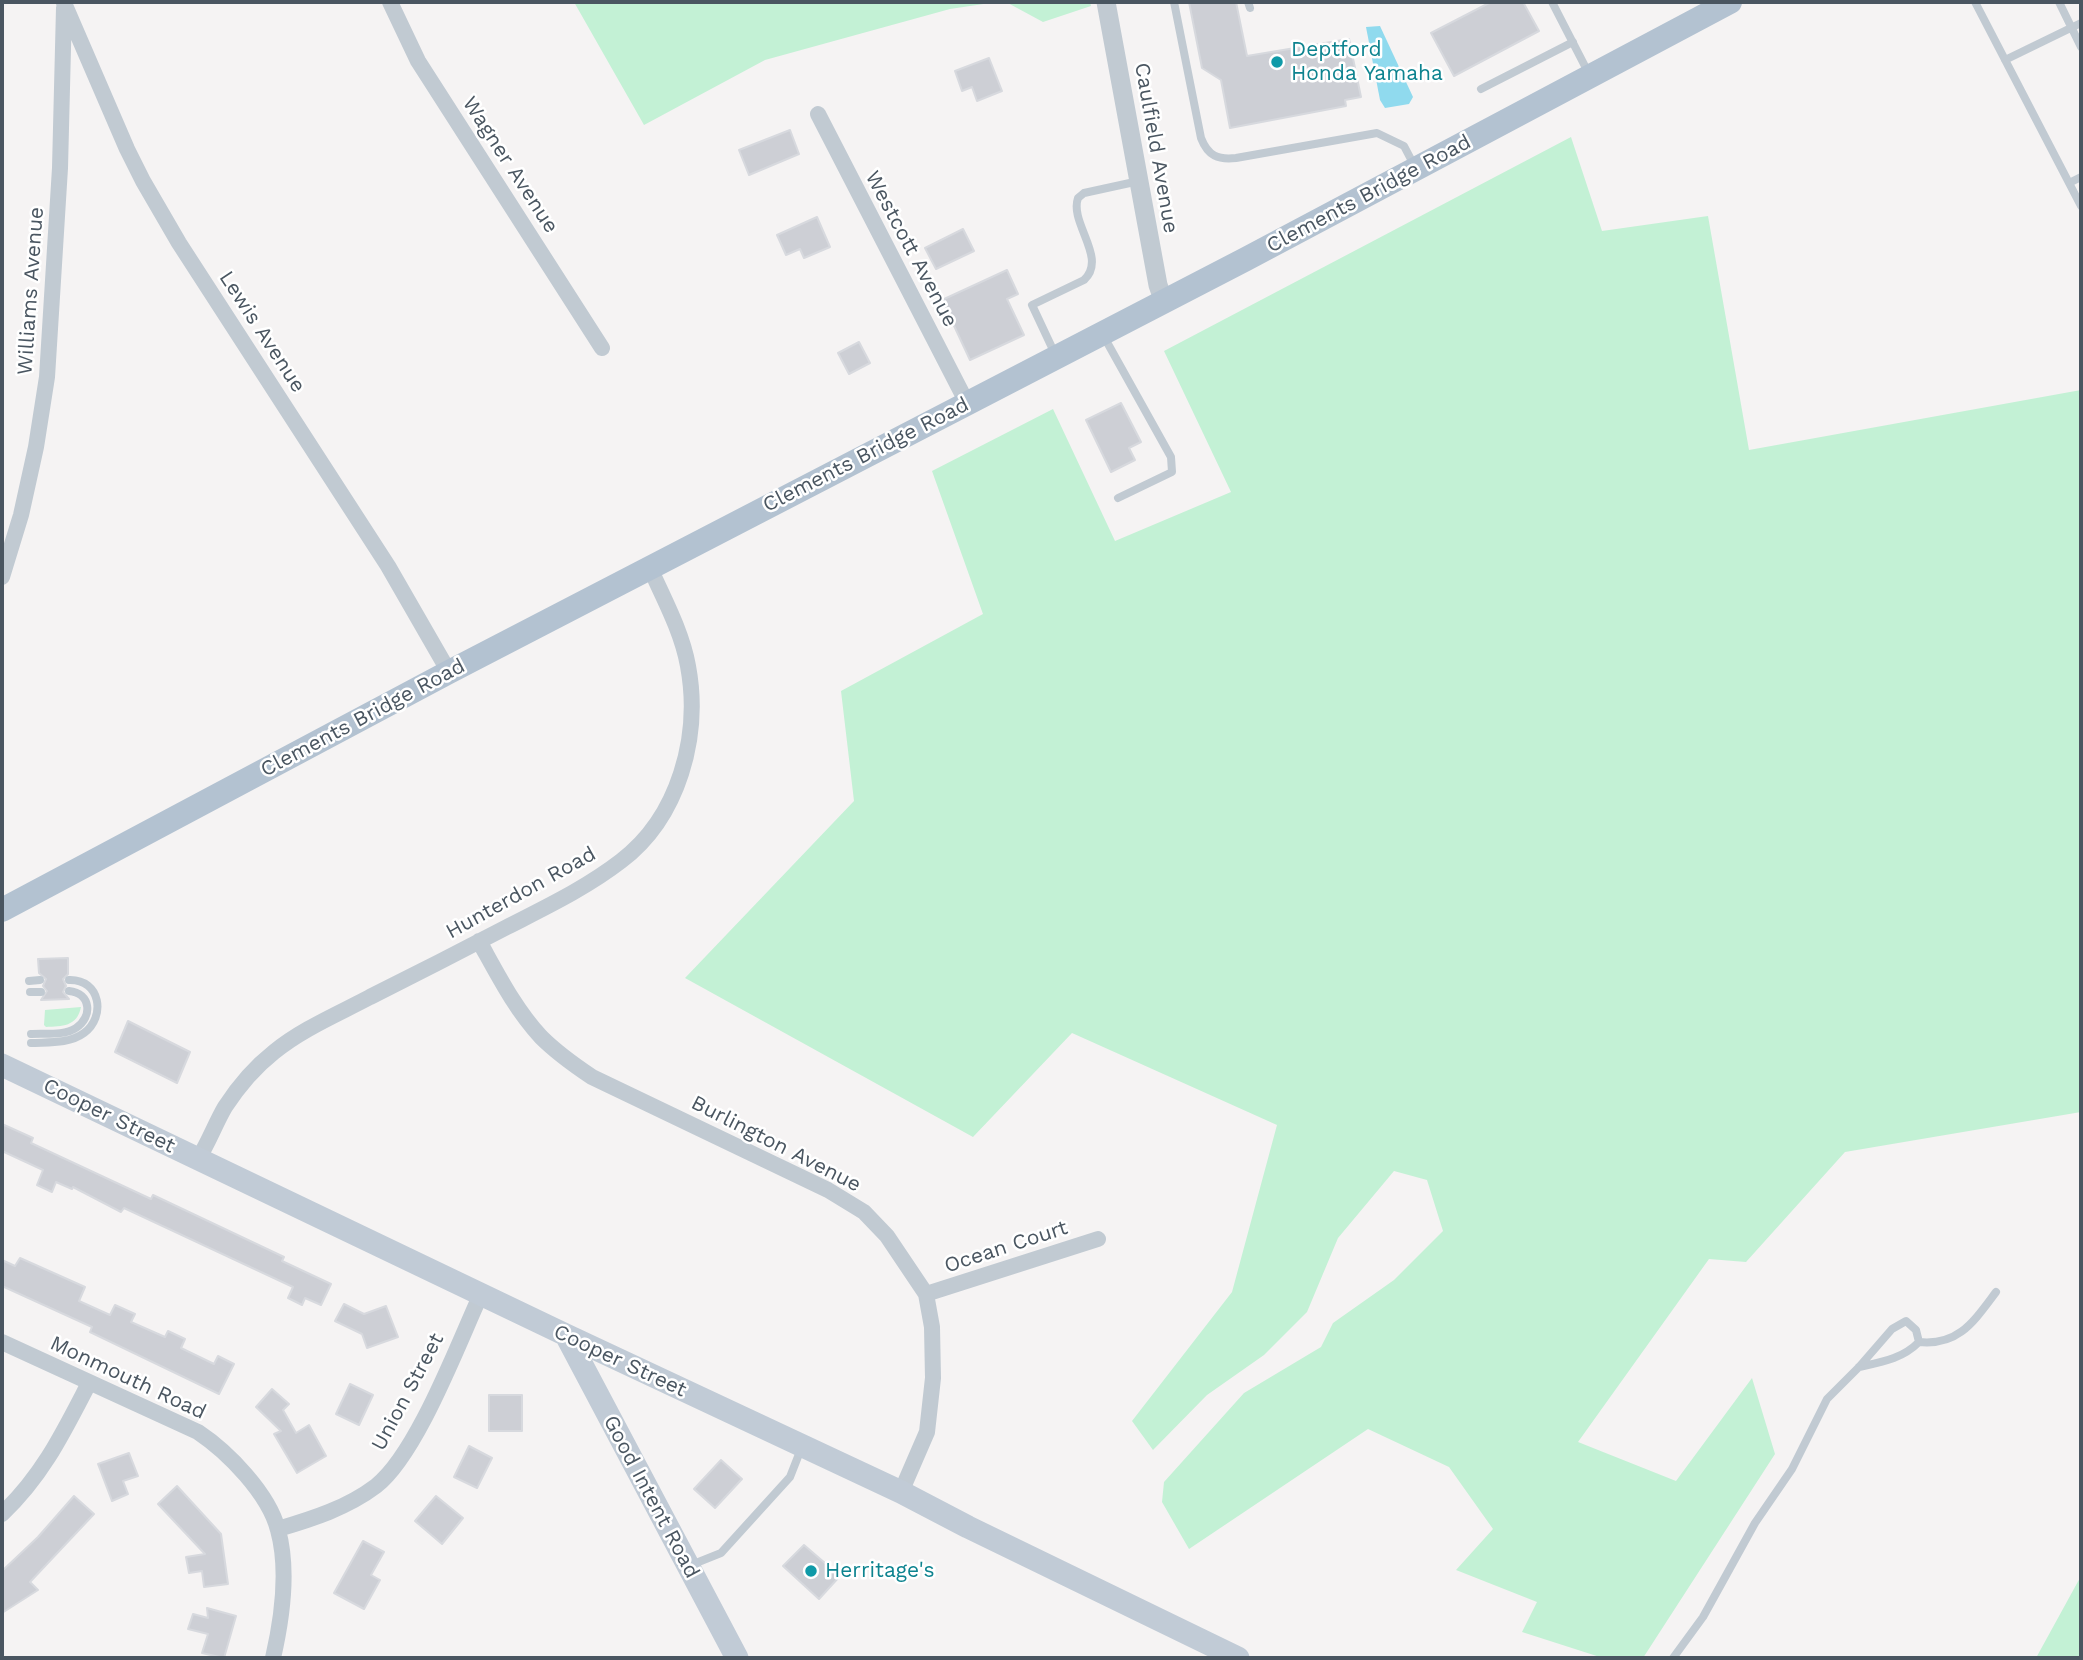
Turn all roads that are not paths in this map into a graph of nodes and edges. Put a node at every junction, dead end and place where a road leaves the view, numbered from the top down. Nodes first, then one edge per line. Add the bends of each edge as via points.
1 (64, 2) edge
2 (390, 2) edge
3 (1106, 2) edge
4 (1174, 2) edge
5 (1552, 2) edge
6 (1730, 2) edge
7 (1975, 2) edge
8 (2059, 2) edge
9 (2081, 23) edge
10 (2072, 28) junction
11 (1573, 41) junction
12 (2081, 47) edge
13 (2005, 60) junction
14 (1590, 76) junction
15 (1480, 89) dead end
16 (818, 114) dead end
17 (1417, 169) junction
18 (2081, 177) edge
19 (1139, 181) junction
20 (2070, 183) junction
21 (2081, 206) edge
22 (1164, 302) junction
23 (1102, 333) junction
24 (602, 348) dead end
25 (1056, 357) junction
26 (967, 403) junction
27 (1118, 498) dead end
28 (649, 568) junction
29 (2, 577) edge
30 (449, 672) junction
31 (2, 910) edge
32 (480, 942) junction
33 (69, 979) dead end
34 (29, 981) dead end
35 (40, 981) dead end
36 (69, 991) dead end
37 (30, 992) dead end
38 (41, 992) dead end
39 (2, 1065) edge
40 (198, 1159) junction
41 (1098, 1239) dead end
42 (1996, 1292) dead end
43 (481, 1294) junction
44 (926, 1294) junction
45 (566, 1335) junction
46 (2, 1342) edge
47 (1920, 1342) junction
48 (1859, 1367) junction
49 (89, 1383) junction
50 (803, 1446) junction
51 (901, 1492) junction
52 (2, 1514) edge
53 (278, 1529) junction
54 (688, 1566) junction
55 (273, 1658) edge
56 (737, 1658) edge
57 (1238, 1658) edge
58 (1673, 1658) edge

1 - 29 street, Williams Avenue via 60,168 47,377 21,515
1 - 30 street, Lewis Avenue via 127,149 178,243 388,566
2 - 24 street, Wagner Avenue via 418,61
3 - 19 street, Caulfield Avenue
4 - 17 lane via 1201,138 1212,155 1236,158 1377,133 1404,146
5 - 11 lane
6 - 14 main road, Clements Bridge Road
7 - 13 lane
8 - 10 lane
9 - 10 lane
10 - 12 lane
10 - 13 lane
11 - 14 lane
11 - 15 lane
13 - 20 lane
14 - 17 main road, Clements Bridge Road
16 - 26 street, Westcott Avenue
17 - 22 main road, Clements Bridge Road
18 - 20 lane
19 - 22 street, Caulfield Avenue
19 - 25 lane via 1078,198 1091,274 1032,305
20 - 21 lane
22 - 23 main road, Clements Bridge Road
23 - 25 main road, Clements Bridge Road
23 - 27 lane via 1171,457 1172,472
25 - 26 main road, Clements Bridge Road
26 - 28 main road, Clements Bridge Road
28 - 30 main road, Clements Bridge Road
28 - 32 street, Hunterdon Road via 681,639 692,701 691,737 664,813 623,860 573,894
30 - 31 main road, Clements Bridge Road
32 - 40 street, Hunterdon Road via 274,1052 244,1081
32 - 44 street, Burlington Avenue via 515,1004 562,1055 592,1077 828,1190 864,1212 887,1236
33 - 36 lane via 91,985 96,996 94,1022 86,1032 66,1041 31,1039 76,1029 81,1023 86,1002 80,993
34 - 35 lane
37 - 38 lane
39 - 40 main road, Cooper Street
40 - 43 main road, Cooper Street
41 - 44 street, Ocean Court
42 - 47 lane via 1961,1334 1934,1343
43 - 45 main road, Cooper Street
43 - 53 street, Union Street via 431,1404 402,1455 377,1485 325,1514
44 - 51 street, Burlington Avenue via 933,1365 927,1432
45 - 50 main road, Cooper Street
45 - 54 main road, Good Intent Road
46 - 49 street, Monmouth Road
47 - 48 lane via 1888,1361
47 - 48 lane via 1906,1321 1892,1329
48 - 58 lane via 1827,1399 1792,1469 1755,1523 1703,1617
49 - 52 street via 51,1456
49 - 53 street, Monmouth Road via 198,1432 218,1446 263,1499
50 - 51 main road, Cooper Street
50 - 54 lane via 790,1477 721,1553
51 - 57 main road, Cooper Street
53 - 55 street via 283,1576 281,1626
54 - 56 main road, Good Intent Road

